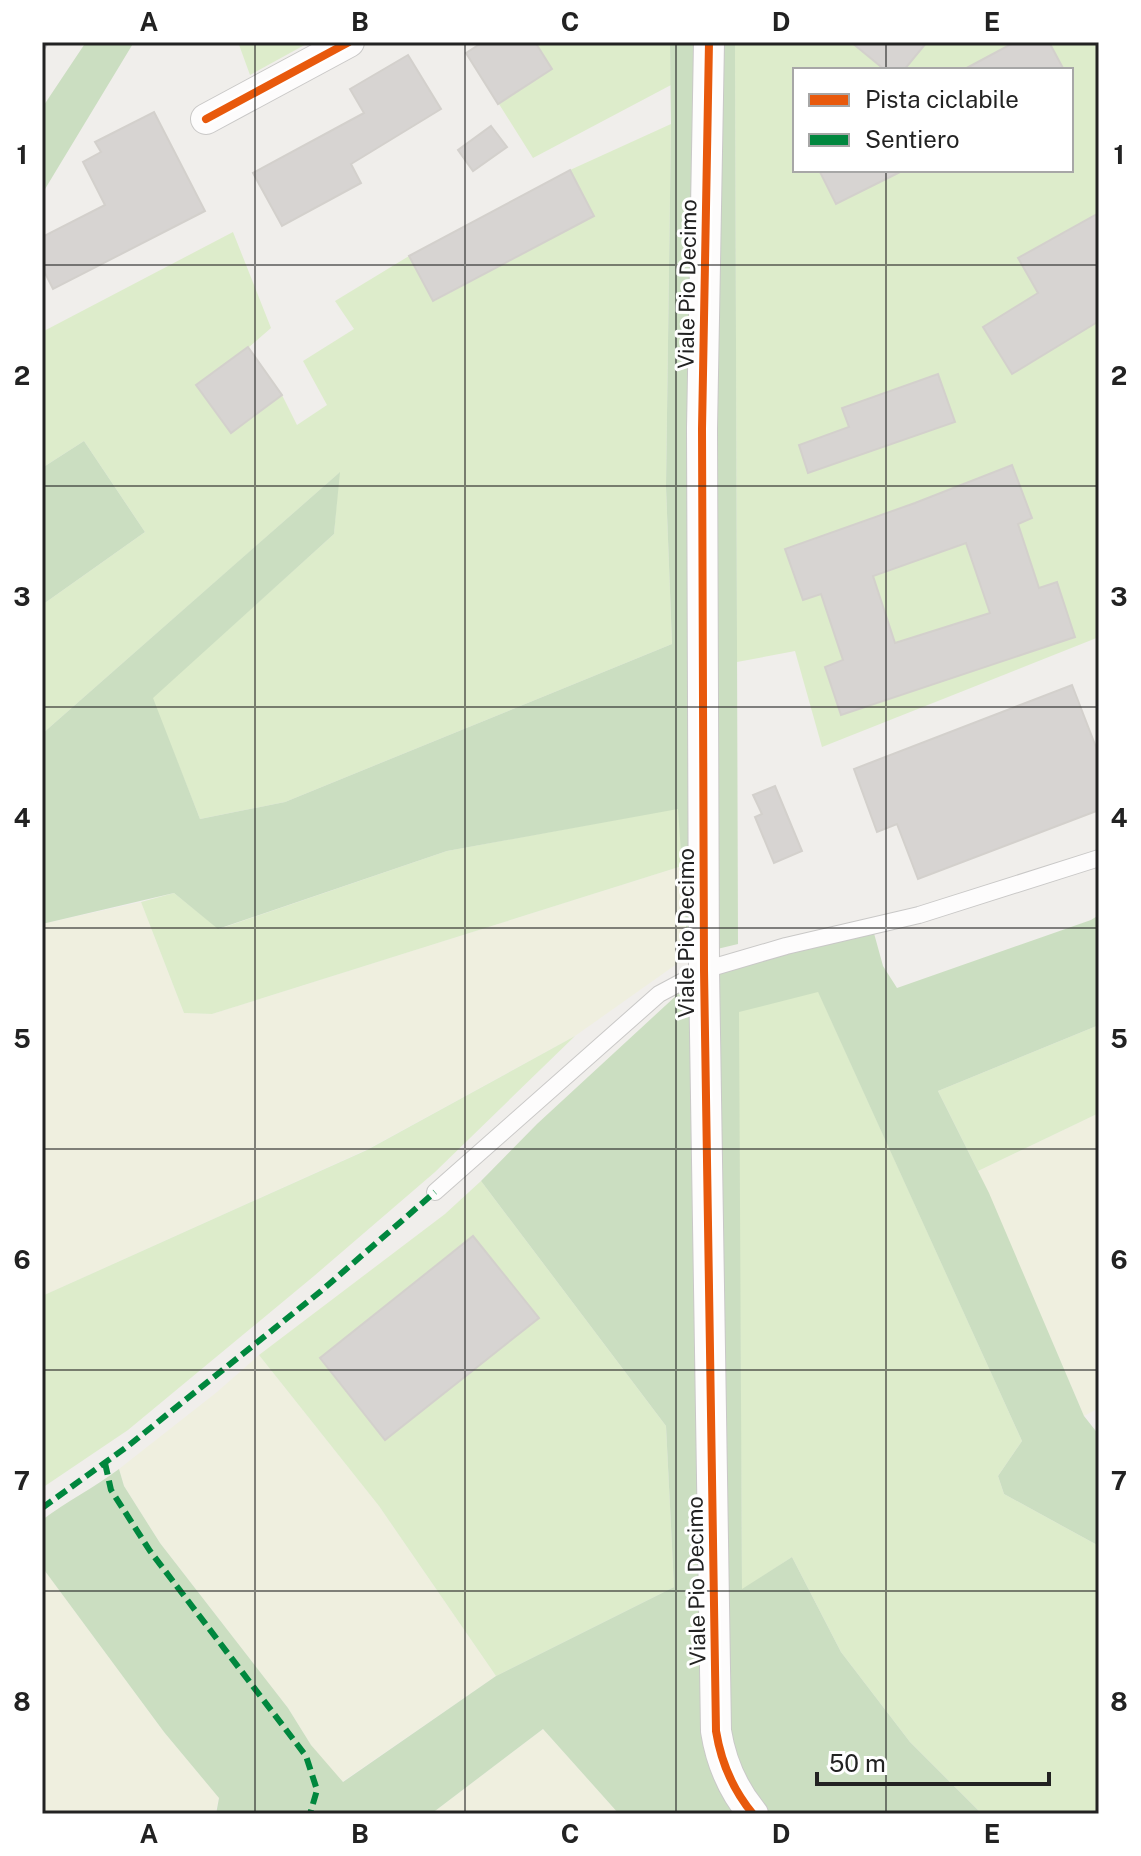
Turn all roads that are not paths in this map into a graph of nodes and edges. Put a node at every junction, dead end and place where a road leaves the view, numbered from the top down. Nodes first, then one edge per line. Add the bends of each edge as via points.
1 (349, 42) edge
2 (709, 42) edge
3 (206, 119) dead end
4 (1099, 858) edge
5 (704, 970) junction
6 (435, 1192) dead end
7 (753, 1814) edge

1 - 3 street
2 - 5 street, Viale Pio Decimo via 702,429
4 - 5 lane via 919,915
5 - 6 lane via 659,994
5 - 7 street, Viale Pio Decimo via 716,1731 720,1756

